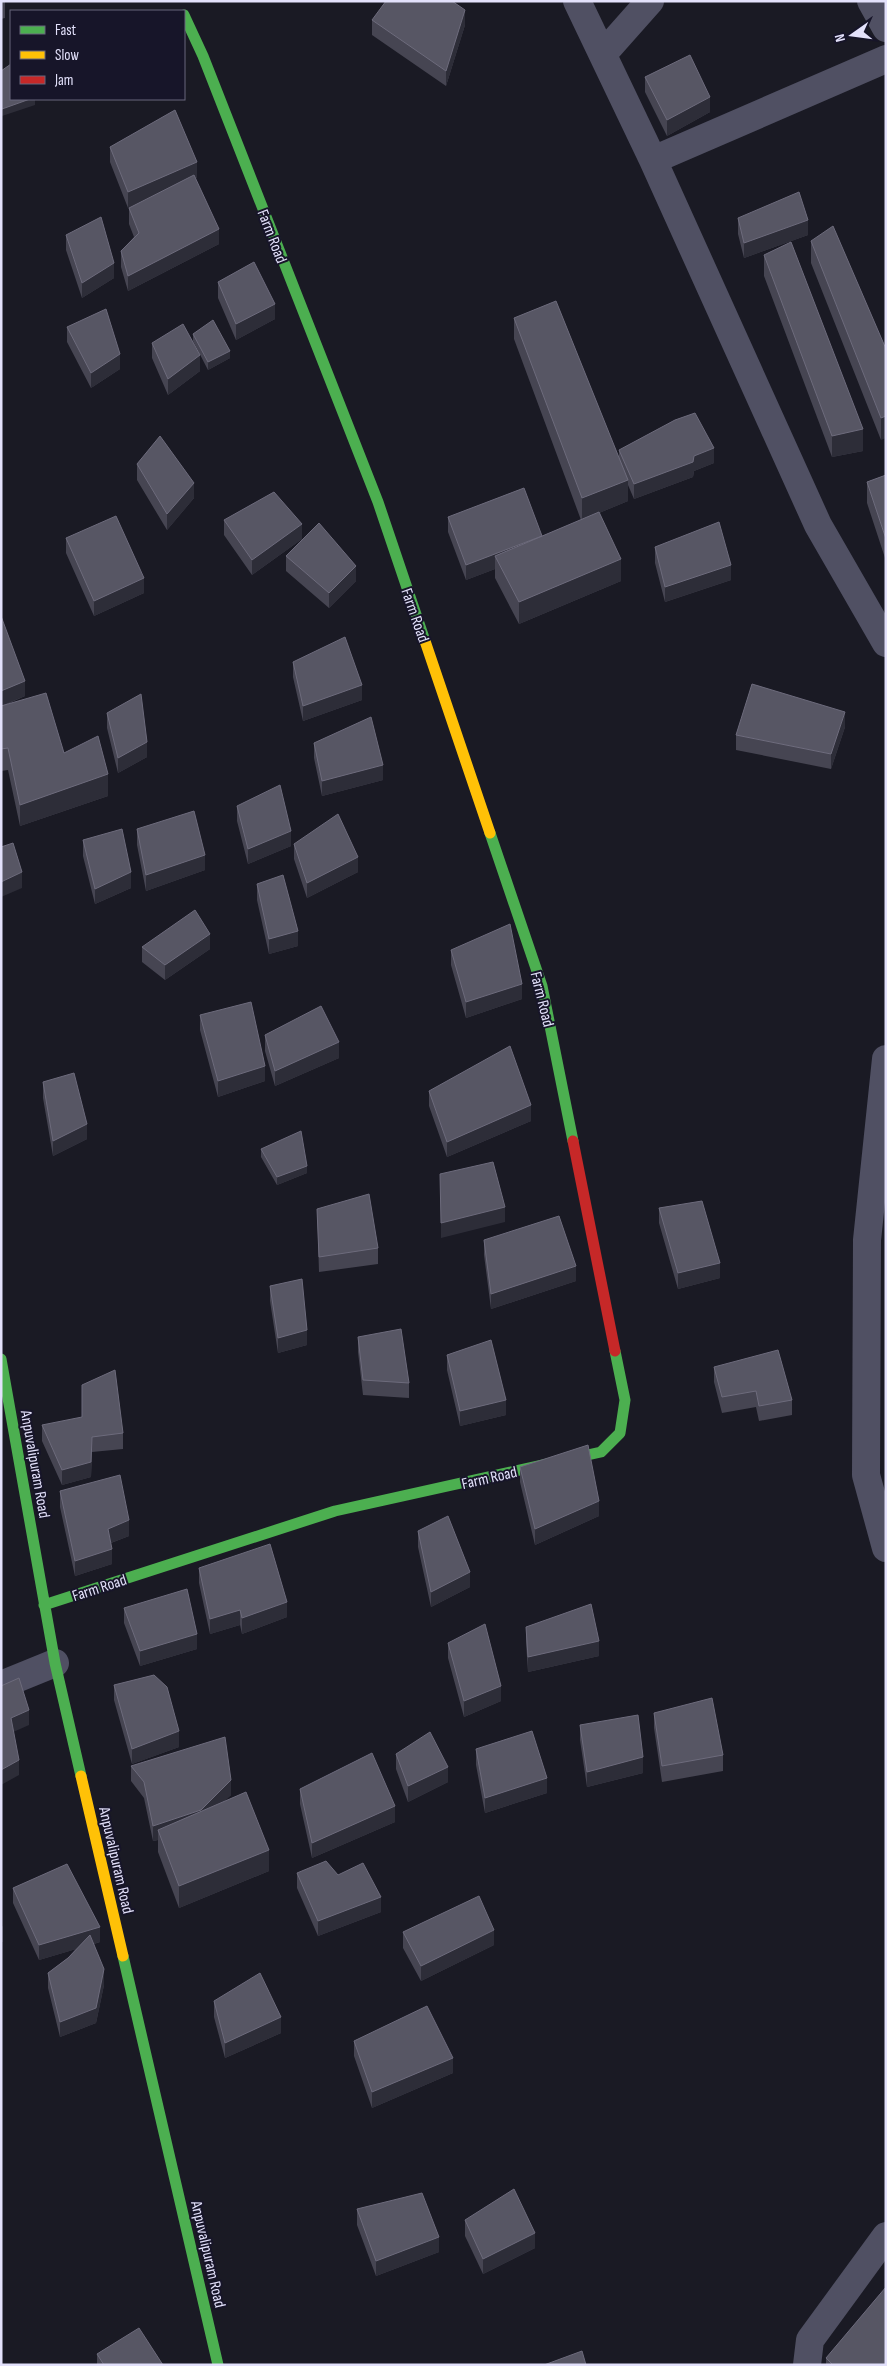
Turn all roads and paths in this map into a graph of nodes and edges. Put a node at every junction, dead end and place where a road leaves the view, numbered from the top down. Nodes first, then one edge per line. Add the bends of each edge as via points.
1 (577, 1) edge
2 (650, 1) edge
3 (871, 1) edge
4 (185, 18) edge
5 (886, 28) edge
6 (603, 54) junction
7 (886, 59) edge
8 (653, 160) junction
9 (886, 643) edge
10 (886, 1059) edge
11 (1, 1359) edge
12 (886, 1548) edge
13 (44, 1605) junction
14 (55, 1663) junction
15 (1, 1685) edge
16 (886, 2236) edge
17 (218, 2365) edge
18 (807, 2365) edge

1 - 6 street
2 - 6 street
3 - 5 street
4 - 13 street, Farm Road via 203,56 378,502 542,986 625,1400 620,1433 601,1452 335,1511
6 - 8 street
7 - 8 street
8 - 9 street via 818,525
10 - 12 street via 867,1240 866,1475
11 - 13 street, Anpuvalipuram Road
13 - 14 street, Anpuvalipuram Road
14 - 15 street
14 - 17 street, Anpuvalipuram Road
16 - 18 street via 810,2340

